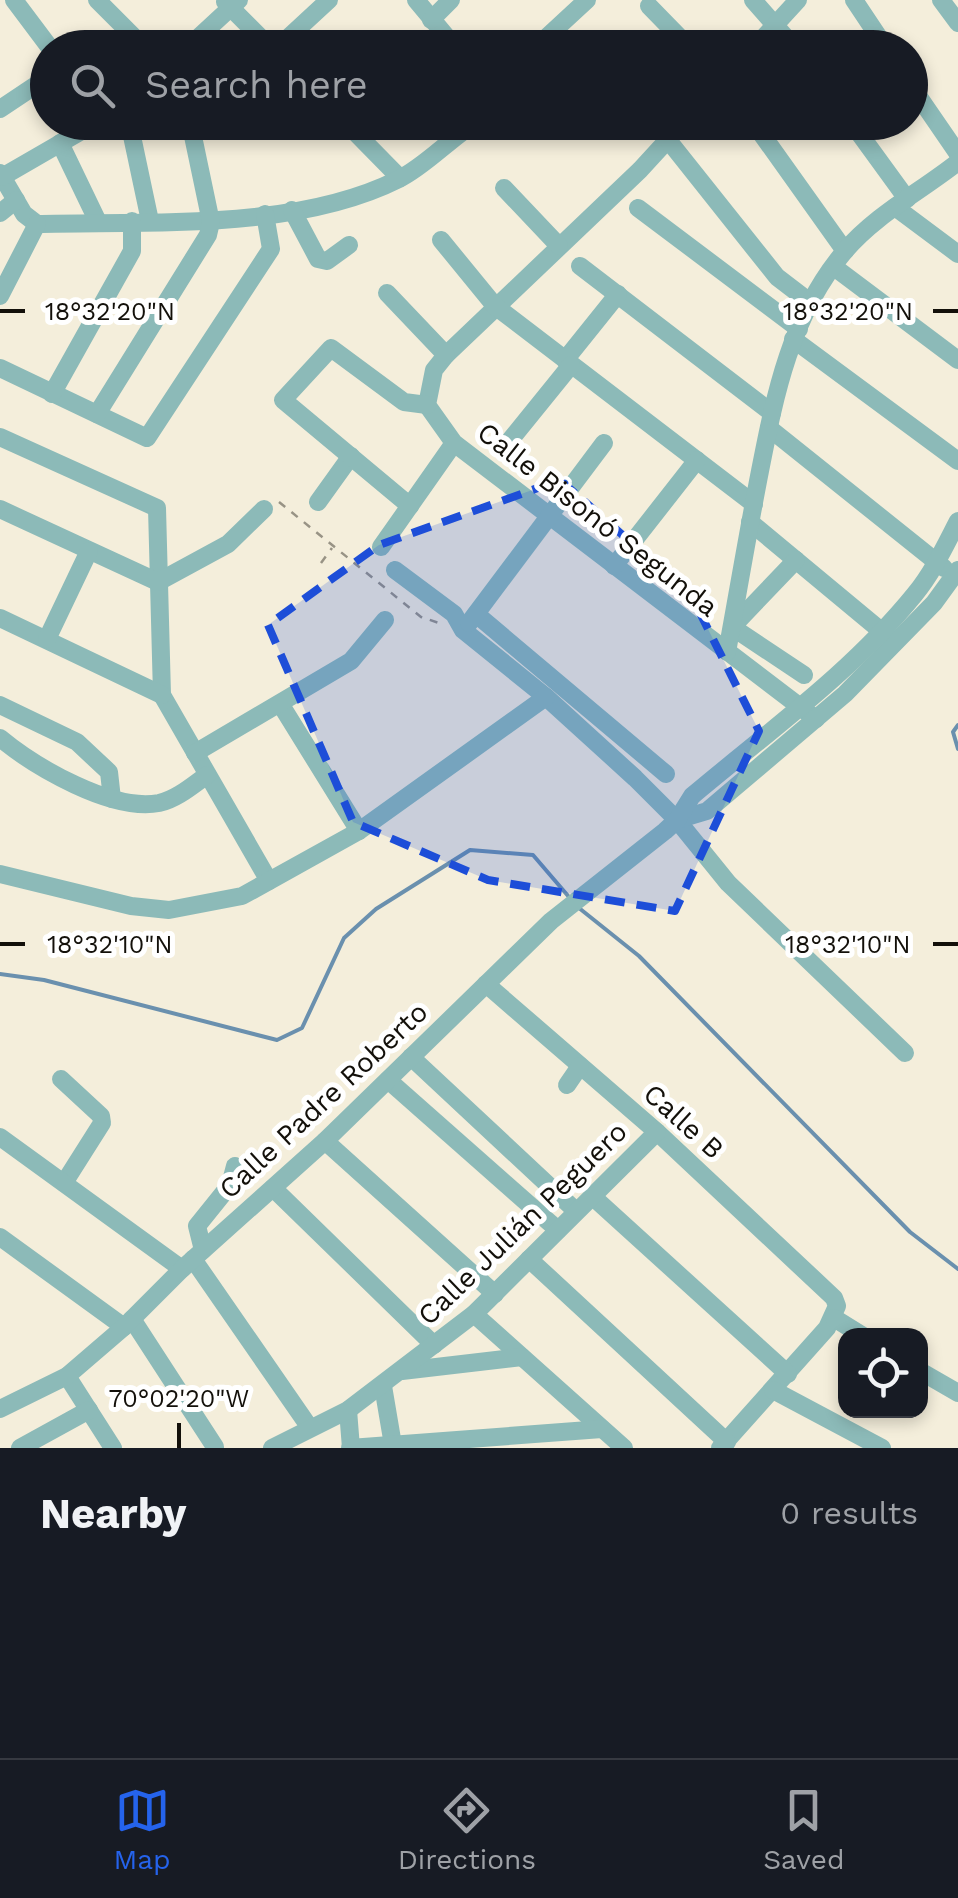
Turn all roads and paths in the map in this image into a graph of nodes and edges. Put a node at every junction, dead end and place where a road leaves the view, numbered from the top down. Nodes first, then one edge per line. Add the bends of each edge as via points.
1 (14, 0) edge
2 (97, 0) edge
3 (329, 0) edge
4 (416, 0) edge
5 (451, 0) edge
6 (586, 0) edge
7 (753, 0) edge
8 (798, 0) edge
9 (854, 0) edge
10 (941, 0) edge
11 (231, 3) edge
12 (649, 6) dead end
13 (431, 20) junction
14 (777, 23) junction
15 (958, 23) edge
16 (36, 30) edge
17 (127, 30) edge
18 (205, 30) edge
19 (257, 30) edge
20 (295, 30) edge
21 (440, 30) edge
22 (554, 30) edge
23 (672, 30) edge
24 (771, 30) edge
25 (782, 30) edge
26 (874, 30) edge
27 (30, 89) edge
28 (0, 109) edge
29 (928, 110) edge
30 (66, 140) edge
31 (131, 140) edge
32 (194, 140) edge
33 (369, 140) edge
34 (452, 140) edge
35 (668, 140) joint
36 (764, 140) edge
37 (862, 140) edge
38 (60, 143) junction
39 (958, 154) edge
40 (958, 162) edge
41 (1, 175) edge
42 (400, 178) junction
43 (504, 188) dead end
44 (16, 200) junction
45 (901, 203) junction
46 (638, 208) dead end
47 (292, 210) junction
48 (0, 213) edge
49 (265, 214) junction
50 (141, 221) junction
51 (98, 222) junction
52 (211, 222) junction
53 (37, 224) junction
54 (441, 240) dead end
55 (349, 245) dead end
56 (559, 246) junction
57 (958, 254) edge
58 (840, 259) junction
59 (580, 266) dead end
60 (387, 294) dead end
61 (618, 294) junction
62 (0, 296) edge
63 (811, 303) junction
64 (495, 306) junction
65 (796, 334) junction
66 (446, 355) junction
67 (958, 360) edge
68 (568, 362) junction
69 (0, 368) edge
70 (52, 394) junction
71 (427, 405) junction
72 (97, 414) junction
73 (770, 420) junction
74 (0, 437) edge
75 (454, 443) junction
76 (604, 443) dead end
77 (507, 444) dead end
78 (350, 456) junction
79 (697, 460) junction
80 (958, 460) edge
81 (318, 502) dead end
82 (410, 506) junction
83 (0, 509) edge
84 (264, 510) joint
85 (752, 513) junction
86 (548, 515) junction
87 (958, 521) edge
88 (333, 546) junction
89 (381, 547) dead end
90 (90, 551) junction
91 (796, 560) junction
92 (937, 562) junction
93 (321, 563) dead end
94 (614, 566) junction
95 (395, 570) dead end
96 (956, 572) edge
97 (158, 582) junction
98 (476, 614) junction
99 (0, 618) edge
100 (385, 620) dead end
101 (438, 623) dead end
102 (732, 627) junction
103 (463, 630) junction
104 (880, 630) junction
105 (47, 639) junction
106 (728, 652) junction
107 (804, 675) dead end
108 (162, 695) junction
109 (546, 697) junction
110 (0, 705) edge
111 (282, 705) junction
112 (808, 714) junction
113 (0, 738) edge
114 (195, 754) junction
115 (666, 774) dead end
116 (207, 775) junction
117 (112, 799) junction
118 (677, 820) junction
119 (358, 831) junction
120 (0, 874) edge
121 (269, 881) junction
122 (486, 984) junction
123 (906, 1053) dead end
124 (411, 1056) junction
125 (580, 1066) junction
126 (61, 1079) dead end
127 (388, 1080) junction
128 (566, 1086) dead end
129 (657, 1132) junction
130 (0, 1137) edge
131 (325, 1141) junction
132 (235, 1166) dead end
133 (64, 1184) junction
134 (273, 1188) junction
135 (592, 1196) junction
136 (576, 1211) junction
137 (558, 1230) junction
138 (0, 1237) edge
139 (192, 1259) junction
140 (528, 1259) junction
141 (494, 1294) junction
142 (836, 1312) junction
143 (474, 1314) junction
144 (128, 1323) junction
145 (854, 1328) edge
146 (434, 1345) junction
147 (522, 1357) junction
148 (402, 1371) junction
149 (788, 1374) junction
150 (928, 1375) edge
151 (67, 1376) junction
152 (383, 1386) junction
153 (774, 1390) junction
154 (958, 1394) edge
155 (0, 1408) edge
156 (89, 1410) junction
157 (348, 1410) junction
158 (310, 1428) junction
159 (602, 1429) junction
160 (393, 1444) junction
161 (724, 1445) edge
162 (215, 1447) edge
163 (20, 1448) edge
164 (114, 1448) edge
165 (272, 1448) edge
166 (350, 1448) edge
167 (624, 1448) edge
168 (882, 1448) edge

1 - 16 street
2 - 17 street
3 - 20 street
4 - 13 street
5 - 13 street
6 - 22 street
7 - 14 street
8 - 14 street
9 - 26 street
10 - 15 street
11 - 18 street
11 - 19 street
12 - 23 street
13 - 21 street
14 - 24 street
14 - 25 street
27 - 28 street
29 - 39 street
30 - 38 street
31 - 50 street
32 - 52 street
33 - 42 street
34 - 42 street
35 - 56 street
35 - 63 street via 777,277
36 - 58 street
37 - 45 street
38 - 41 street
38 - 51 street
40 - 45 street
41 - 44 street
42 - 47 street via 330,204
43 - 56 street
44 - 48 street
44 - 53 street
45 - 57 street
45 - 58 street
46 - 65 street
47 - 49 street
47 - 55 street via 318,259 327,261
49 - 52 street
49 - 72 street via 271,250 147,438
50 - 51 street
50 - 52 street
50 - 70 street via 132,251
51 - 53 street
52 - 72 street
53 - 62 street
54 - 64 street
56 - 64 street
58 - 63 street
58 - 67 street
59 - 61 street
60 - 66 street
61 - 68 street
61 - 73 street
63 - 65 street
64 - 66 street
64 - 68 street
65 - 73 street
65 - 80 street
66 - 71 street via 434,370
68 - 77 street
68 - 79 street
69 - 70 street
70 - 72 street
71 - 75 street, Calle Bisonó Segunda
71 - 78 street via 404,402 330,348 283,400
73 - 85 street
73 - 92 street
74 - 97 street via 157,508
75 - 82 street
75 - 86 street, Calle Bisonó Segunda
76 - 86 street
78 - 81 street
78 - 82 street
79 - 85 street
79 - 94 street
82 - 89 street
83 - 90 street
84 - 88 path via 273,498
84 - 97 street via 228,544
85 - 91 street
85 - 102 street
86 - 94 street, Calle Bisonó Segunda
86 - 98 street
87 - 92 street
88 - 93 path
88 - 101 path via 421,617
90 - 97 street
90 - 105 street
91 - 102 street
91 - 104 street
92 - 96 street
92 - 104 street
94 - 106 street, Calle Bisonó Segunda
95 - 103 street via 454,614
96 - 112 street via 934,603
97 - 108 street
98 - 103 street
98 - 115 street
99 - 105 street
100 - 111 street via 351,661
102 - 106 street
102 - 107 street
103 - 109 street
104 - 112 street
105 - 108 street
106 - 112 street, Calle Bisonó Segunda
108 - 114 street
109 - 118 street
109 - 119 street
110 - 117 street via 77,742 108,772
111 - 114 street
111 - 119 street
112 - 118 street, Calle Padre Roberto via 706,811
113 - 117 street via 55,774
114 - 116 street
116 - 117 street via 160,802
116 - 121 street
118 - 122 street, Calle Padre Roberto via 551,921
118 - 123 street via 728,883
119 - 121 street
120 - 121 street via 168,910 242,896
122 - 124 street, Calle Padre Roberto
122 - 125 street, Calle B
124 - 127 street, Calle Padre Roberto
124 - 136 street
125 - 128 street
125 - 129 street, Calle B
126 - 133 street via 102,1123
127 - 131 street, Calle Padre Roberto
127 - 137 street
129 - 135 street, Calle Julián Peguero
129 - 142 street, Calle B via 831,1294
130 - 133 street
131 - 134 street, Calle Padre Roberto
131 - 141 street
132 - 139 street via 230,1185 197,1226
133 - 139 street
134 - 139 street, Calle Padre Roberto
134 - 146 street
135 - 136 street, Calle Julián Peguero
135 - 149 street
136 - 137 street, Calle Julián Peguero
137 - 140 street, Calle Julián Peguero
138 - 144 street
139 - 144 street, Calle Padre Roberto
139 - 158 street
140 - 141 street, Calle Julián Peguero
140 - 161 street
141 - 143 street, Calle Julián Peguero
142 - 145 street, Calle B
142 - 149 street
143 - 146 street, Calle Julián Peguero
143 - 147 street
144 - 151 street, Calle Padre Roberto
144 - 162 street
146 - 148 street, Calle Julián Peguero
147 - 148 street
147 - 159 street
148 - 152 street, Calle Julián Peguero
149 - 153 street
150 - 154 street
151 - 155 street, Calle Padre Roberto
151 - 156 street
152 - 157 street, Calle Julián Peguero
152 - 160 street
153 - 161 street
153 - 168 street
156 - 163 street
156 - 164 street
157 - 158 street, Calle Julián Peguero
157 - 166 street
158 - 165 street, Calle Julián Peguero
159 - 160 street
159 - 167 street
160 - 166 street

